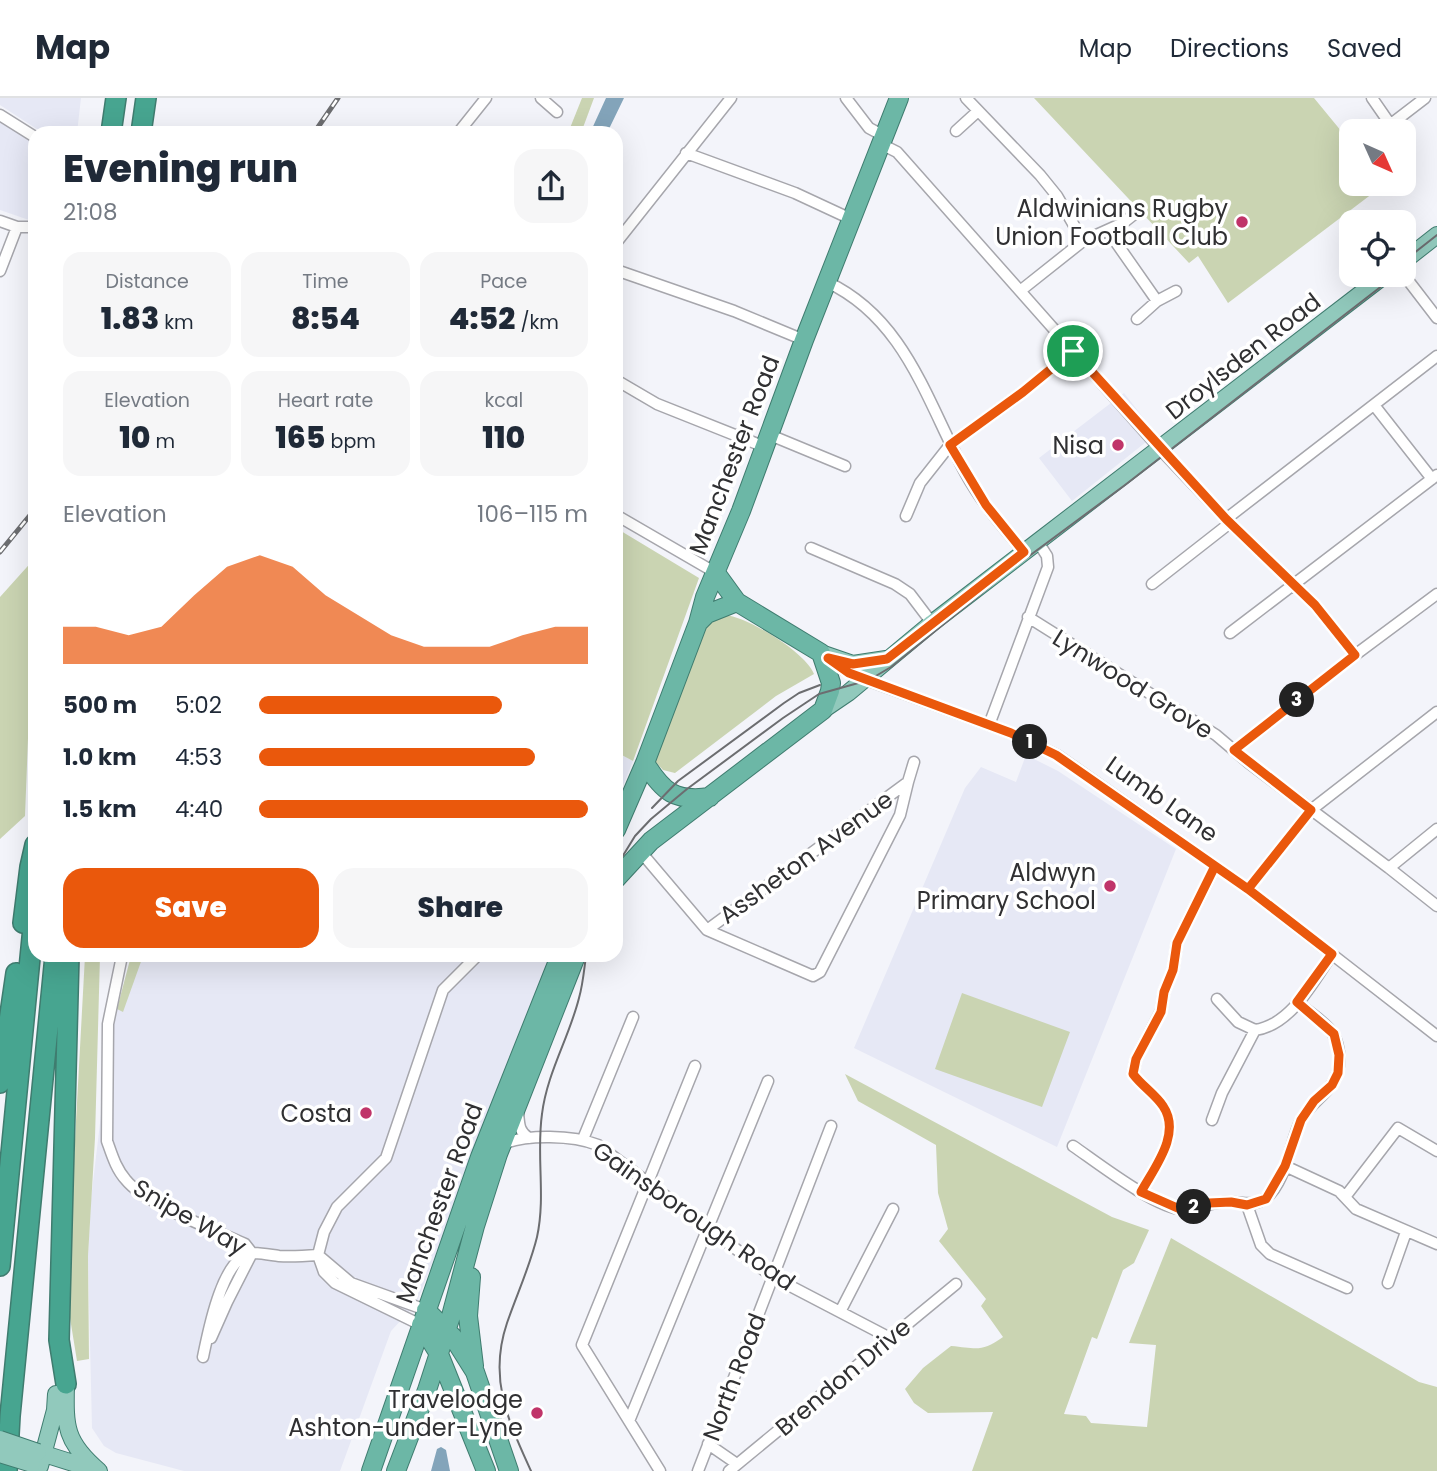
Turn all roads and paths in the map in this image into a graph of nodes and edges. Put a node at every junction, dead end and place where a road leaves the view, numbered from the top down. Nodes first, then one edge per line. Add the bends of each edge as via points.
1 (116, 98) edge
2 (146, 98) edge
3 (486, 98) edge
4 (541, 98) edge
5 (731, 98) edge
6 (846, 98) edge
7 (899, 98) edge
8 (966, 98) edge
9 (1372, 98) edge
10 (1425, 98) edge
11 (557, 111) dead end
12 (978, 111) junction
13 (0, 115) edge
14 (1382, 119) edge
15 (1398, 119) edge
16 (112, 126) edge
17 (142, 126) edge
18 (464, 126) edge
19 (956, 131) dead end
20 (28, 133) edge
21 (882, 140) junction
22 (687, 153) junction
23 (1138, 212) dead end
24 (851, 219) junction
25 (0, 221) edge
26 (16, 227) junction
27 (28, 227) edge
28 (1108, 231) junction
29 (623, 234) edge
30 (1437, 234) edge
31 (1083, 241) junction
32 (1416, 251) edge
33 (0, 271) edge
34 (623, 272) edge
35 (827, 282) junction
36 (1369, 287) edge
37 (1413, 287) edge
38 (1020, 290) junction
39 (1176, 291) dead end
40 (1157, 301) junction
41 (1437, 318) edge
42 (1137, 319) dead end
43 (804, 340) junction
44 (1073, 351) junction
45 (1437, 356) edge
46 (623, 384) edge
47 (1374, 405) junction
48 (767, 441) junction
49 (950, 445) junction
50 (1160, 449) junction
51 (845, 466) dead end
52 (1435, 477) edge
53 (906, 516) dead end
54 (623, 519) edge
55 (1228, 521) junction
56 (1038, 542) junction
57 (811, 548) dead end
58 (1024, 552) junction
59 (716, 573) junction
60 (1152, 584) dead end
61 (1295, 585) junction
62 (1437, 594) edge
63 (737, 602) junction
64 (1028, 617) junction
65 (698, 623) junction
66 (932, 623) junction
67 (1230, 633) dead end
68 (1355, 655) junction
69 (824, 656) junction
70 (887, 659) junction
71 (864, 679) junction
72 (823, 710) junction
73 (1437, 712) edge
74 (989, 725) junction
75 (1234, 750) junction
76 (914, 762) dead end
77 (645, 763) junction
78 (908, 782) junction
79 (710, 797) junction
80 (1311, 810) junction
81 (623, 814) edge
82 (1437, 829) edge
83 (623, 841) edge
84 (640, 851) junction
85 (1215, 866) junction
86 (1390, 868) junction
87 (623, 870) edge
88 (28, 881) edge
89 (1248, 889) junction
90 (1437, 906) edge
91 (707, 930) junction
92 (1332, 954) junction
93 (30, 962) edge
94 (54, 962) edge
95 (68, 962) edge
96 (121, 962) edge
97 (471, 962) edge
98 (559, 962) edge
99 (574, 962) edge
100 (1217, 999) dead end
101 (1297, 1002) junction
102 (633, 1017) dead end
103 (1255, 1030) junction
104 (1437, 1035) edge
105 (695, 1066) dead end
106 (768, 1081) dead end
107 (0, 1083) edge
108 (517, 1104) junction
109 (1212, 1120) dead end
110 (831, 1126) dead end
111 (529, 1138) junction
112 (583, 1139) junction
113 (502, 1144) junction
114 (1073, 1146) dead end
115 (1437, 1151) edge
116 (1285, 1166) junction
117 (649, 1182) junction
118 (1141, 1192) junction
119 (1345, 1197) junction
120 (1247, 1205) junction
121 (893, 1209) dead end
122 (474, 1226) junction
123 (708, 1227) junction
124 (1406, 1232) junction
125 (1437, 1244) edge
126 (253, 1253) junction
127 (318, 1255) junction
128 (0, 1266) edge
129 (471, 1277) joint
130 (773, 1277) junction
131 (1388, 1283) dead end
132 (956, 1284) dead end
133 (1347, 1288) dead end
134 (840, 1312) junction
135 (432, 1320) junction
136 (890, 1338) junction
137 (439, 1354) junction
138 (475, 1373) junction
139 (62, 1384) junction
140 (629, 1421) junction
141 (0, 1439) edge
142 (708, 1444) junction
143 (0, 1454) edge
144 (42, 1462) edge
145 (733, 1468) edge
146 (7, 1471) edge
147 (98, 1471) edge
148 (370, 1471) edge
149 (396, 1471) edge
150 (486, 1471) edge
151 (509, 1471) edge
152 (660, 1471) edge
153 (698, 1471) edge

1 - 16 highway
2 - 17 highway
3 - 18 street
4 - 11 street
5 - 22 street
6 - 21 street
7 - 21 highway, Manchester Road
8 - 12 street
9 - 14 street
10 - 15 street
12 - 19 street
12 - 31 street via 1057,196
13 - 20 street
21 - 24 highway, Manchester Road
21 - 38 street
22 - 24 street
22 - 29 street
23 - 28 street
24 - 35 highway, Manchester Road
25 - 26 street
26 - 27 street
26 - 33 street
28 - 31 street
28 - 40 street
30 - 32 main road
31 - 38 street
34 - 43 street
35 - 43 highway, Manchester Road
35 - 49 street via 866,306 905,351
36 - 50 main road, Droylsden Road
37 - 41 street
38 - 44 street
39 - 40 street
40 - 42 street
43 - 48 highway, Manchester Road
44 - 49 street
44 - 50 street
45 - 47 street
46 - 48 street via 657,404
47 - 52 street
47 - 55 street
48 - 51 street
48 - 59 highway, Manchester Road
49 - 53 street via 920,483
49 - 58 street via 986,505
50 - 55 street
50 - 56 main road, Droylsden Road
52 - 61 street
54 - 59 street, Lumb Lane
55 - 60 street
55 - 61 street
56 - 58 main road, Droylsden Road
56 - 64 street via 1048,567
57 - 66 street via 895,584 910,594
58 - 66 main road, Droylsden Road
59 - 63 highway, Lumb Lane
59 - 65 highway, Manchester Road
61 - 67 street
61 - 68 street
62 - 68 street
63 - 65 highway via 707,614
63 - 69 highway, Lumb Lane
64 - 74 street
64 - 75 street, Lynwood Grove
65 - 77 highway, Manchester Road
66 - 70 main road, Droylsden Road
68 - 75 street
69 - 70 main road, Lumb Lane via 853,664
69 - 71 street, Lumb Lane
69 - 72 highway via 831,683
70 - 71 main road, Droylsden Road
71 - 72 main road, Droylsden Road
71 - 74 street, Lumb Lane
72 - 79 highway
73 - 80 street
74 - 85 street, Lumb Lane via 1056,755
75 - 80 street, Lynwood Grove
76 - 78 street
77 - 79 highway via 672,794
77 - 81 highway, Manchester Road
78 - 91 street, Assheton Avenue
78 - 91 street, Assheton Avenue via 900,815 820,972 813,976
79 - 84 highway
80 - 86 street, Lynwood Grove
80 - 89 street
82 - 86 street
83 - 84 highway
84 - 87 highway
84 - 91 street, Assheton Avenue
85 - 89 street, Lumb Lane
85 - 118 street via 1177,943 1161,1012 1136,1059 1133,1074 1164,1107 1170,1126 1168,1141
86 - 90 street, Lynwood Grove
88 - 107 highway
89 - 92 street, Lumb Lane
92 - 101 street
92 - 104 street, Lumb Lane
93 - 128 highway
94 - 146 highway
95 - 139 highway via 59,1340
96 - 126 street, Snipe Way via 108,1024 107,1141 113,1158 123,1178 148,1198 245,1244
97 - 127 street via 443,990 386,1158 337,1207
98 - 135 highway, Manchester Road via 480,1157
99 - 108 highway, Manchester Road
100 - 103 street via 1238,1021
101 - 103 street via 1268,1028
101 - 116 street via 1334,1034 1338,1073 1301,1120
102 - 112 street
103 - 109 street
105 - 117 street
106 - 123 street
108 - 111 street via 519,1128
108 - 113 highway, Manchester Road
110 - 130 street, North Road
111 - 112 street, Gainsborough Road
111 - 113 street, Gainsborough Road
112 - 117 street, Gainsborough Road
113 - 122 highway, Manchester Road
114 - 118 street
115 - 119 street via 1398,1128
116 - 119 street
116 - 120 street via 1266,1199
117 - 123 street, Gainsborough Road
117 - 140 street via 582,1345
118 - 120 street via 1182,1210 1220,1202
119 - 124 street via 1356,1209
120 - 133 street via 1254,1231 1270,1254
121 - 134 street
122 - 129 main road
122 - 135 highway, Manchester Road
123 - 130 street, Gainsborough Road
123 - 140 street
124 - 125 street
124 - 131 street
126 - 126 street via 227,1302 203,1357 218,1297 235,1264
126 - 127 street, Snipe Way
127 - 135 street via 351,1283
129 - 138 highway via 468,1316
130 - 134 street, Gainsborough Road
130 - 142 street, North Road
132 - 136 street, Brendon Drive
134 - 136 street, Gainsborough Road
135 - 137 highway, Manchester Road
135 - 137 highway
135 - 138 highway
135 - 148 highway, Manchester Road
136 - 145 street, Brendon Drive
137 - 149 highway, Manchester Road
137 - 150 highway
138 - 151 highway
139 - 144 main road
139 - 147 main road via 70,1439
140 - 152 street
141 - 144 main road, bridge
142 - 145 street
142 - 153 street, North Road
143 - 144 main road, bridge
144 - 147 main road

